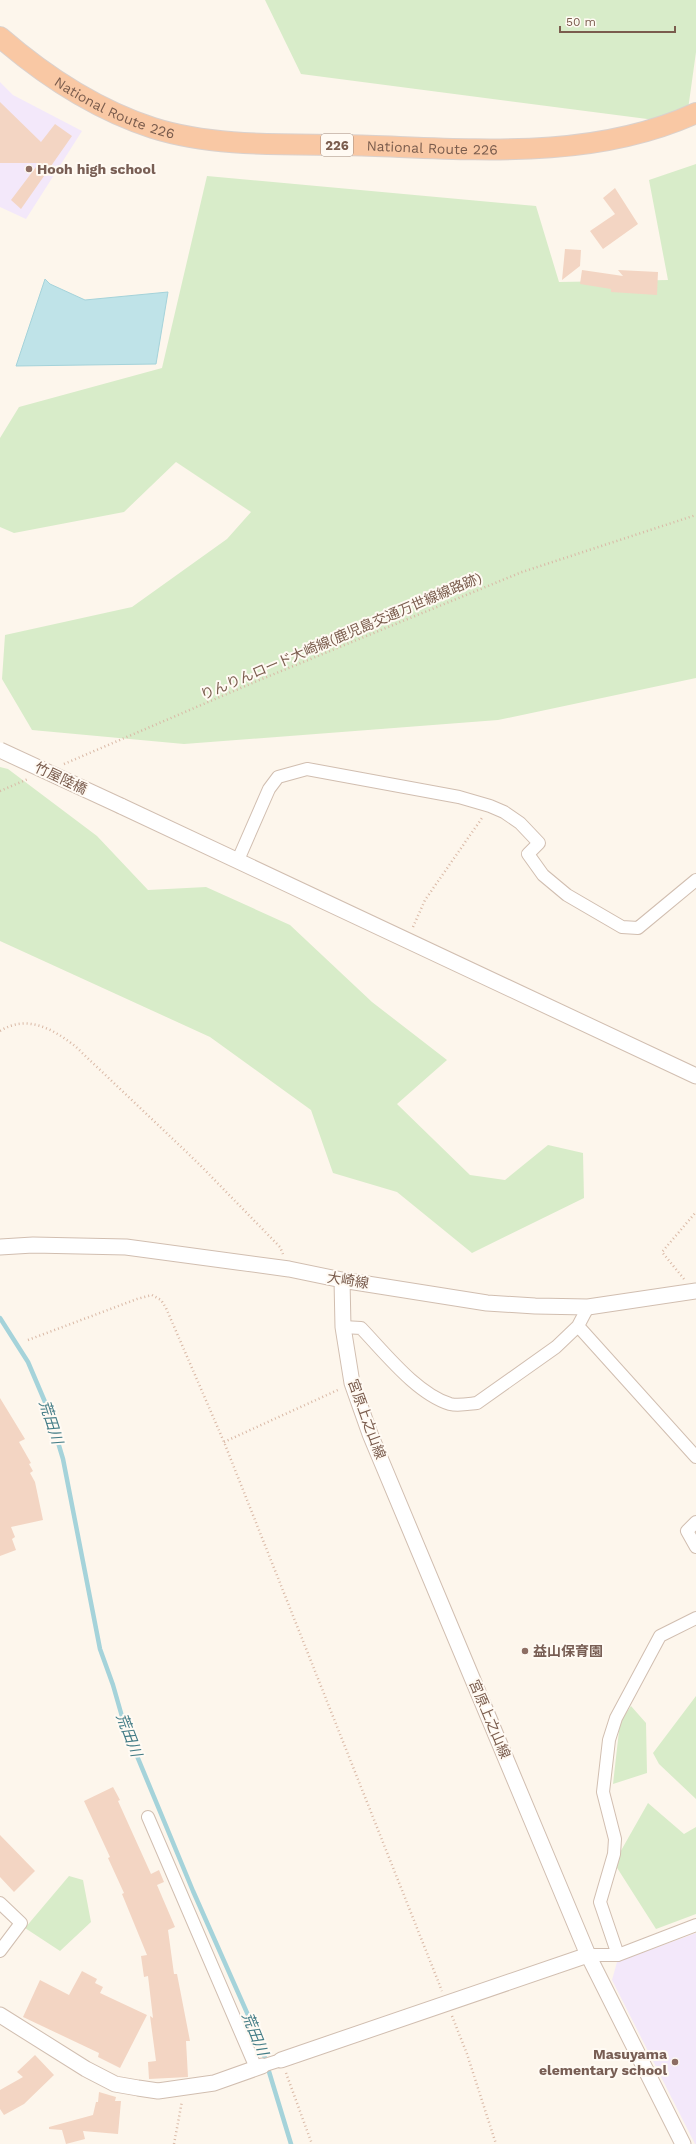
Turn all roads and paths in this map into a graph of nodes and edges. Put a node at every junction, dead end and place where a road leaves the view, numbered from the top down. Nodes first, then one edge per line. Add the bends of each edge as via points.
1 (0, 37) edge
2 (696, 113) edge
3 (696, 515) edge
4 (0, 750) edge
5 (62, 765) dead end
6 (32, 777) dead end
7 (0, 791) edge
8 (490, 806) junction
9 (238, 860) junction
10 (696, 880) edge
11 (408, 939) junction
12 (0, 1031) edge
13 (696, 1076) edge
14 (696, 1212) edge
15 (0, 1247) edge
16 (289, 1269) junction
17 (342, 1280) junction
18 (696, 1291) edge
19 (588, 1307) junction
20 (578, 1326) junction
21 (343, 1327) junction
22 (28, 1340) dead end
23 (352, 1383) junction
24 (224, 1442) junction
25 (696, 1456) edge
26 (696, 1522) edge
27 (696, 1547) edge
28 (696, 1618) edge
29 (148, 1817) dead end
30 (0, 1903) edge
31 (696, 1925) edge
32 (0, 1951) edge
33 (588, 1955) junction
34 (618, 1955) junction
35 (448, 2004) junction
36 (0, 2015) edge
37 (282, 2060) junction
38 (259, 2067) junction
39 (185, 2087) junction
40 (174, 2144) edge
41 (312, 2144) edge
42 (496, 2144) edge
43 (683, 2144) edge

1 - 2 highway, National Route 226 / 226 via 28,62 100,108 154,128 217,141 524,150 581,145 647,133
3 - 5 path, りんりんロード大崎線(鹿児島交通万世線線路跡) via 522,572 257,681
4 - 9 street, 竹屋陸橋, bridge
6 - 7 path
8 - 9 street via 459,797 307,769 278,777 269,789
8 - 10 street via 504,812 539,843 528,854 543,875 567,895 622,927 638,928
8 - 11 path via 425,900
9 - 11 street, 竹屋陸橋
11 - 13 street, 竹屋陸橋
12 - 16 path via 6,1027 35,1023 57,1032 75,1046 198,1163 280,1247
14 - 18 path via 662,1252
15 - 16 street, 大崎線 via 126,1247
16 - 17 street, 大崎線
17 - 19 street, 大崎線 via 487,1303
17 - 21 street, 宮原上之山線
18 - 19 street, 大崎線
19 - 20 street
20 - 21 street via 556,1347 477,1403 465,1405 450,1404 429,1394 361,1328
20 - 25 street
21 - 23 street, 宮原上之山線
22 - 24 path via 152,1295 161,1300 166,1308
23 - 24 path
23 - 33 street, 宮原上之山線 via 373,1441
24 - 35 path
26 - 27 street via 687,1531
28 - 34 street via 660,1636 616,1718 609,1740 603,1792 615,1839 614,1854 600,1902
29 - 38 street
30 - 32 street via 21,1923
31 - 34 street
33 - 34 street
33 - 35 street
33 - 43 street, 宮原上之山線
35 - 37 street
35 - 42 path
36 - 39 street via 86,2069 115,2084 158,2091
37 - 38 street
37 - 41 path
38 - 39 street via 214,2083
39 - 40 path

